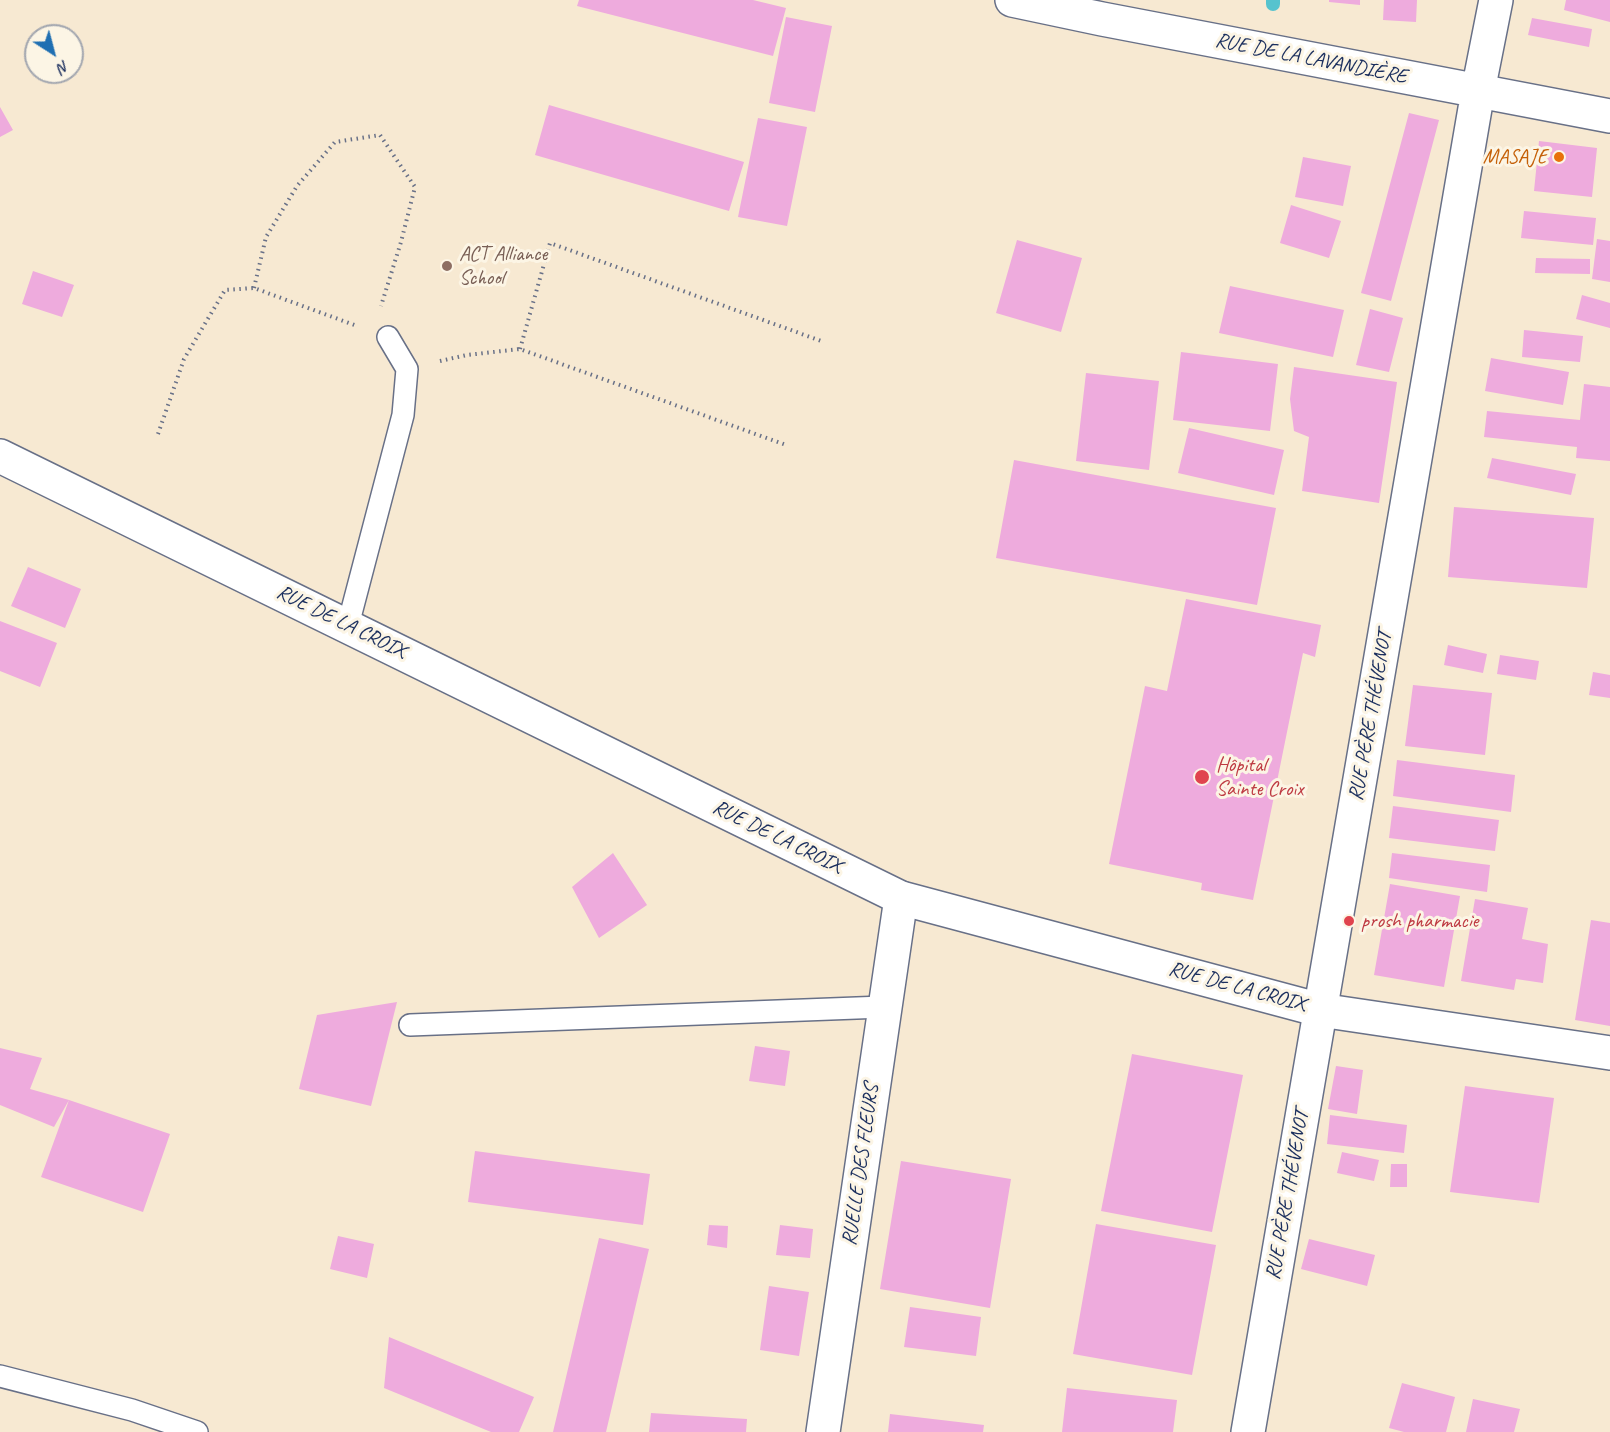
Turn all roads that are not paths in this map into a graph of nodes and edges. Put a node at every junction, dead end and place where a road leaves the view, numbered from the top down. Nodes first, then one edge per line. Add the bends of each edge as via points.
1 (1012, 0) edge
2 (1496, 0) edge
3 (1478, 90) junction
4 (1610, 116) edge
5 (388, 337) road end
6 (0, 456) edge
7 (348, 625) junction
8 (901, 898) junction
9 (884, 1007) junction
10 (1320, 1010) junction
11 (410, 1024) dead end
12 (1610, 1053) edge
13 (0, 1376) edge
14 (197, 1432) edge
15 (823, 1432) edge
16 (1248, 1432) edge

1 - 3 street, RUE DE LA LAVANDIÈRE
2 - 3 street, RUE PÈRE THÉVENOT
3 - 4 street, RUE DE LA LAVANDIÈRE
3 - 10 street, RUE PÈRE THÉVENOT
5 - 7 lane via 407,369 403,415
6 - 7 street, RUE DE LA CROIX
7 - 8 street, RUE DE LA CROIX
8 - 9 street, RUELLE DES FLEURS
8 - 10 street, RUE DE LA CROIX
9 - 11 lane
9 - 15 street, RUELLE DES FLEURS
10 - 12 street, RUE DE LA CROIX
10 - 16 street, RUE PÈRE THÉVENOT
13 - 14 lane via 132,1410

